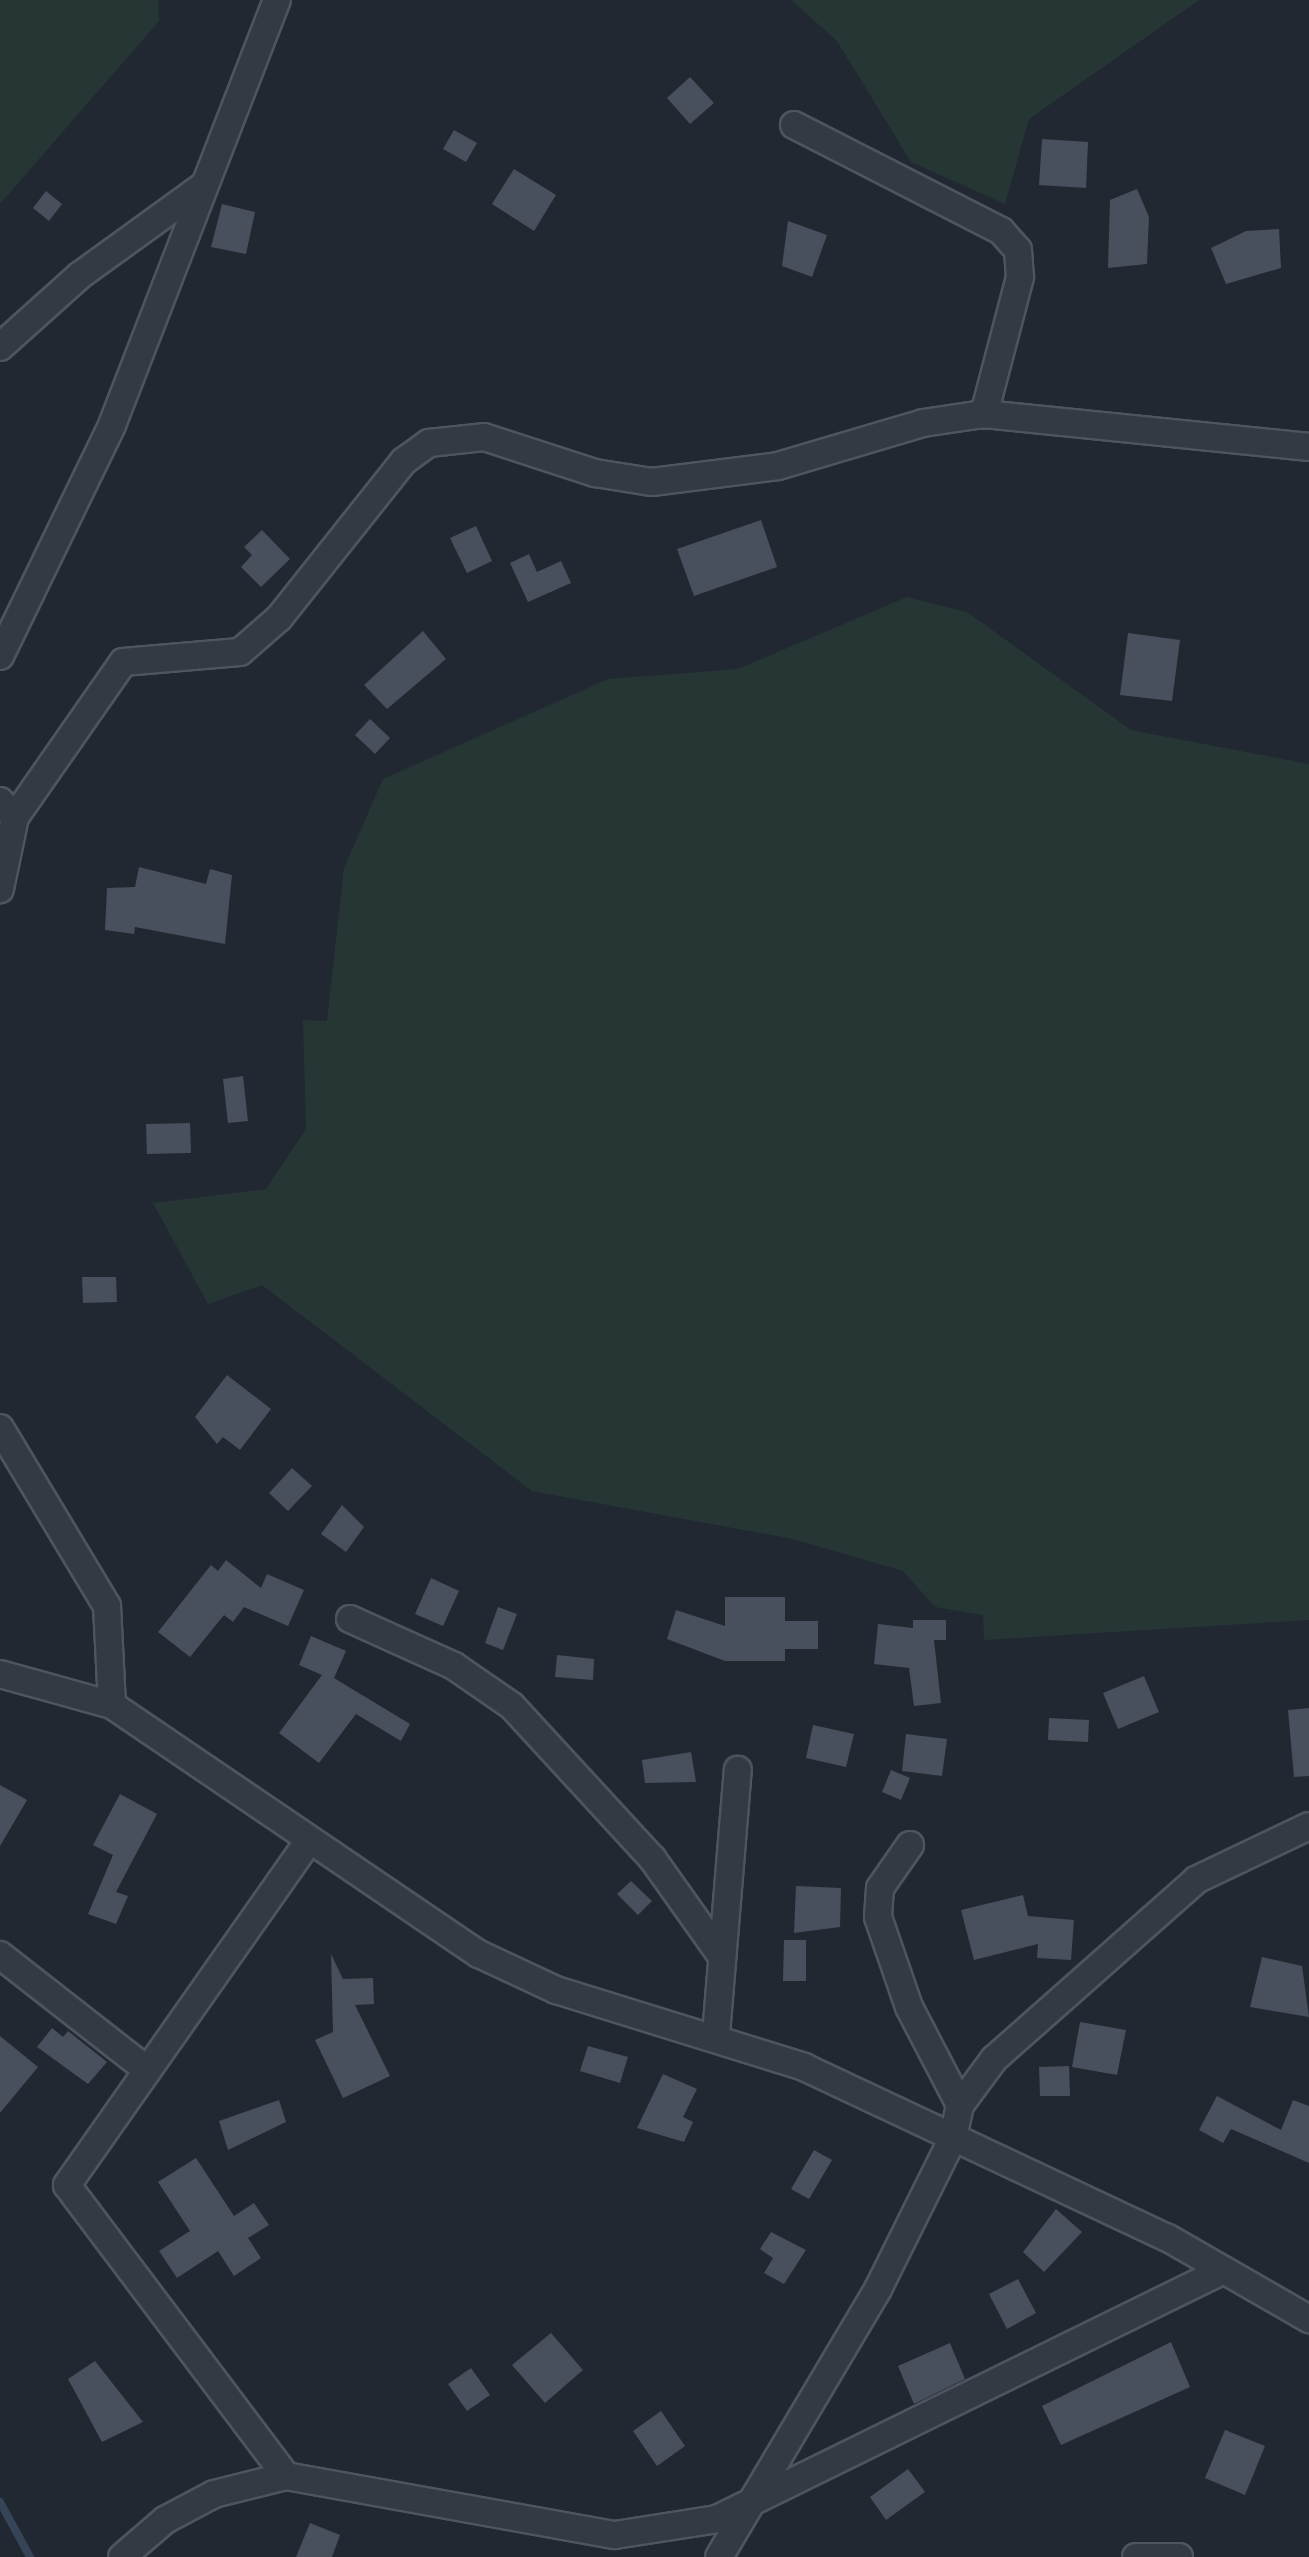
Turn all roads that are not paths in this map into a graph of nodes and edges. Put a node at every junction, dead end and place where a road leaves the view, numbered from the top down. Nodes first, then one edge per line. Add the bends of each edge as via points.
1 (277, 0) edge
2 (794, 125) dead end
3 (202, 187) junction
4 (0, 347) edge
5 (984, 414) junction
6 (1309, 447) edge
7 (0, 656) edge
8 (8, 809) edge
9 (0, 889) edge
10 (0, 1428) edge
11 (350, 1619) dead end
12 (0, 1674) edge
13 (112, 1705) junction
14 (738, 1770) dead end
15 (1309, 1826) edge
16 (307, 1843) junction
17 (910, 1845) dead end
18 (0, 1955) edge
19 (722, 1957) junction
20 (716, 2035) junction
21 (147, 2070) junction
22 (960, 2105) junction
23 (953, 2138) junction
24 (1222, 2271) junction
25 (1309, 2319) edge
26 (286, 2476) junction
27 (744, 2512) junction
28 (615, 2535) junction
29 (122, 2557) edge
30 (634, 2557) edge
31 (719, 2557) edge
32 (1136, 2557) edge
33 (1179, 2557) edge

1 - 3 street
2 - 5 street via 1001,231 1018,250 1020,277
3 - 4 street via 79,276
3 - 7 street via 112,425
5 - 6 street
5 - 8 street via 689,481 618,479 484,437 429,443 404,461 279,618 240,652 123,662
8 - 9 street
10 - 13 street via 107,1606
11 - 19 street via 454,1666 512,1706 652,1858
12 - 13 street
13 - 16 street
14 - 19 street
15 - 22 street via 1196,1880 994,2059
16 - 20 street via 479,1954 556,1990
16 - 21 street
17 - 22 street via 880,1888 878,1917 909,2007
18 - 21 street
19 - 20 street
20 - 23 street
21 - 26 street via 74,2168 68,2194
22 - 23 street
23 - 24 street via 1168,2238
23 - 27 street via 878,2289
24 - 25 street
24 - 27 street
26 - 28 street
26 - 29 street via 214,2494 165,2520
27 - 28 street
27 - 31 street
28 - 30 street
32 - 33 street

